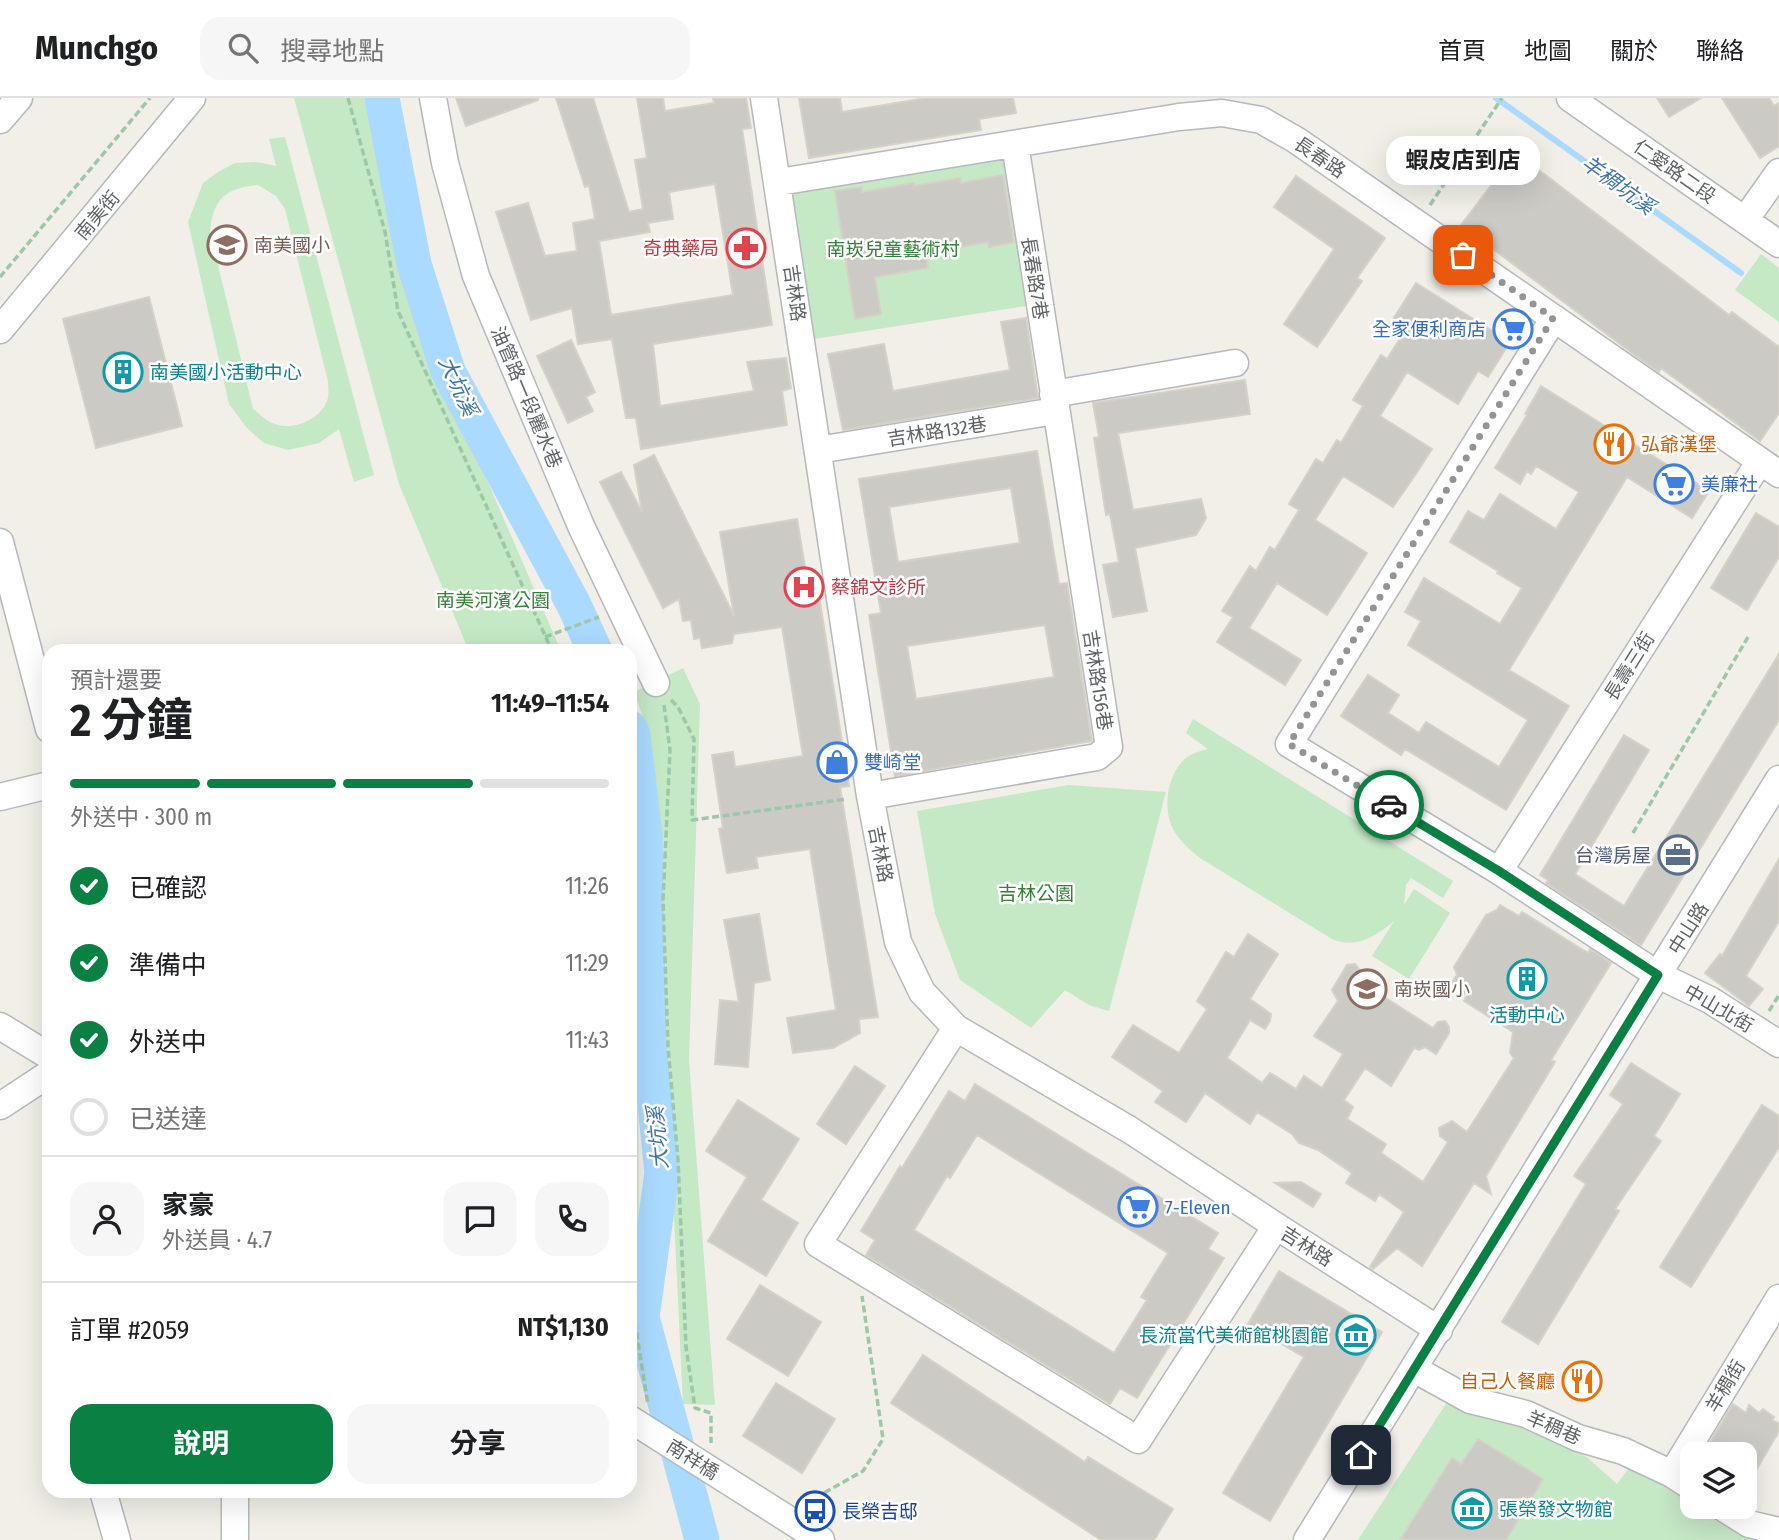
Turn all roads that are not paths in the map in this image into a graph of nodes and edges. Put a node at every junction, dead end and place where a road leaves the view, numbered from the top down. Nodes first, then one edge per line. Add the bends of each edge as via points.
1 (19, 98) edge
2 (191, 98) edge
3 (433, 98) edge
4 (764, 98) edge
5 (1570, 98) edge
6 (0, 120) edge
7 (1015, 144) junction
8 (1779, 172) edge
9 (779, 182) junction
10 (1745, 220) junction
11 (1779, 244) edge
12 (1553, 318) junction
13 (0, 330) edge
14 (1235, 363) dead end
15 (1054, 403) junction
16 (818, 450) junction
17 (1769, 467) edge
18 (0, 542) edge
19 (656, 683) road end
20 (42, 702) edge
21 (1779, 779) edge
22 (42, 787) edge
23 (870, 796) junction
24 (0, 797) edge
25 (1499, 871) junction
26 (1658, 975) junction
27 (0, 1026) edge
28 (956, 1028) junction
29 (1779, 1044) edge
30 (42, 1052) edge
31 (42, 1079) edge
32 (0, 1106) edge
33 (1276, 1226) junction
34 (1779, 1298) edge
35 (1439, 1329) junction
36 (1414, 1369) junction
37 (639, 1413) edge
38 (1703, 1442) edge
39 (1680, 1480) edge
40 (105, 1498) edge
41 (235, 1498) edge
42 (1741, 1519) edge
43 (1779, 1531) edge
44 (117, 1540) edge
45 (234, 1540) edge
46 (821, 1540) edge
47 (1307, 1540) edge

1 - 6 street
2 - 13 street, 南美街
3 - 19 street, 油管路一段麗水巷 via 475,276 581,526
4 - 9 street, 吉林路
5 - 10 street, 仁愛路二段
7 - 9 street, 長春路
7 - 12 street, 長春路 via 1179,117 1222,113 1261,120
7 - 15 street, 長春路7巷
8 - 10 street
9 - 16 street, 吉林路
10 - 11 street, 仁愛路二段
12 - 17 street, 長春路
12 - 25 street, 中山北街 via 1289,744
14 - 15 street, 吉林路132巷
15 - 16 street, 吉林路132巷
15 - 23 street, 吉林路156巷 via 1109,747 1097,757
16 - 23 street, 吉林路
17 - 25 street, 長壽三街
18 - 20 street
21 - 26 street, 中山路
22 - 24 street
23 - 28 street, 吉林路 via 898,942 922,992
25 - 26 street, 中山北街
26 - 29 street, 中山北街 via 1710,999
26 - 35 street, 中山路
27 - 30 street
28 - 33 street, 吉林路 via 1130,1130
28 - 33 street via 818,1244 858,1269 1138,1440
31 - 32 street
33 - 35 street, 吉林路
34 - 38 street, 羊稠街
35 - 36 street, 中山路
36 - 39 street, 羊稠巷 via 1470,1400 1526,1414 1578,1438 1623,1451
36 - 47 street, 中山路
37 - 46 street, 南祥橋
40 - 44 street
41 - 45 street
42 - 43 street

